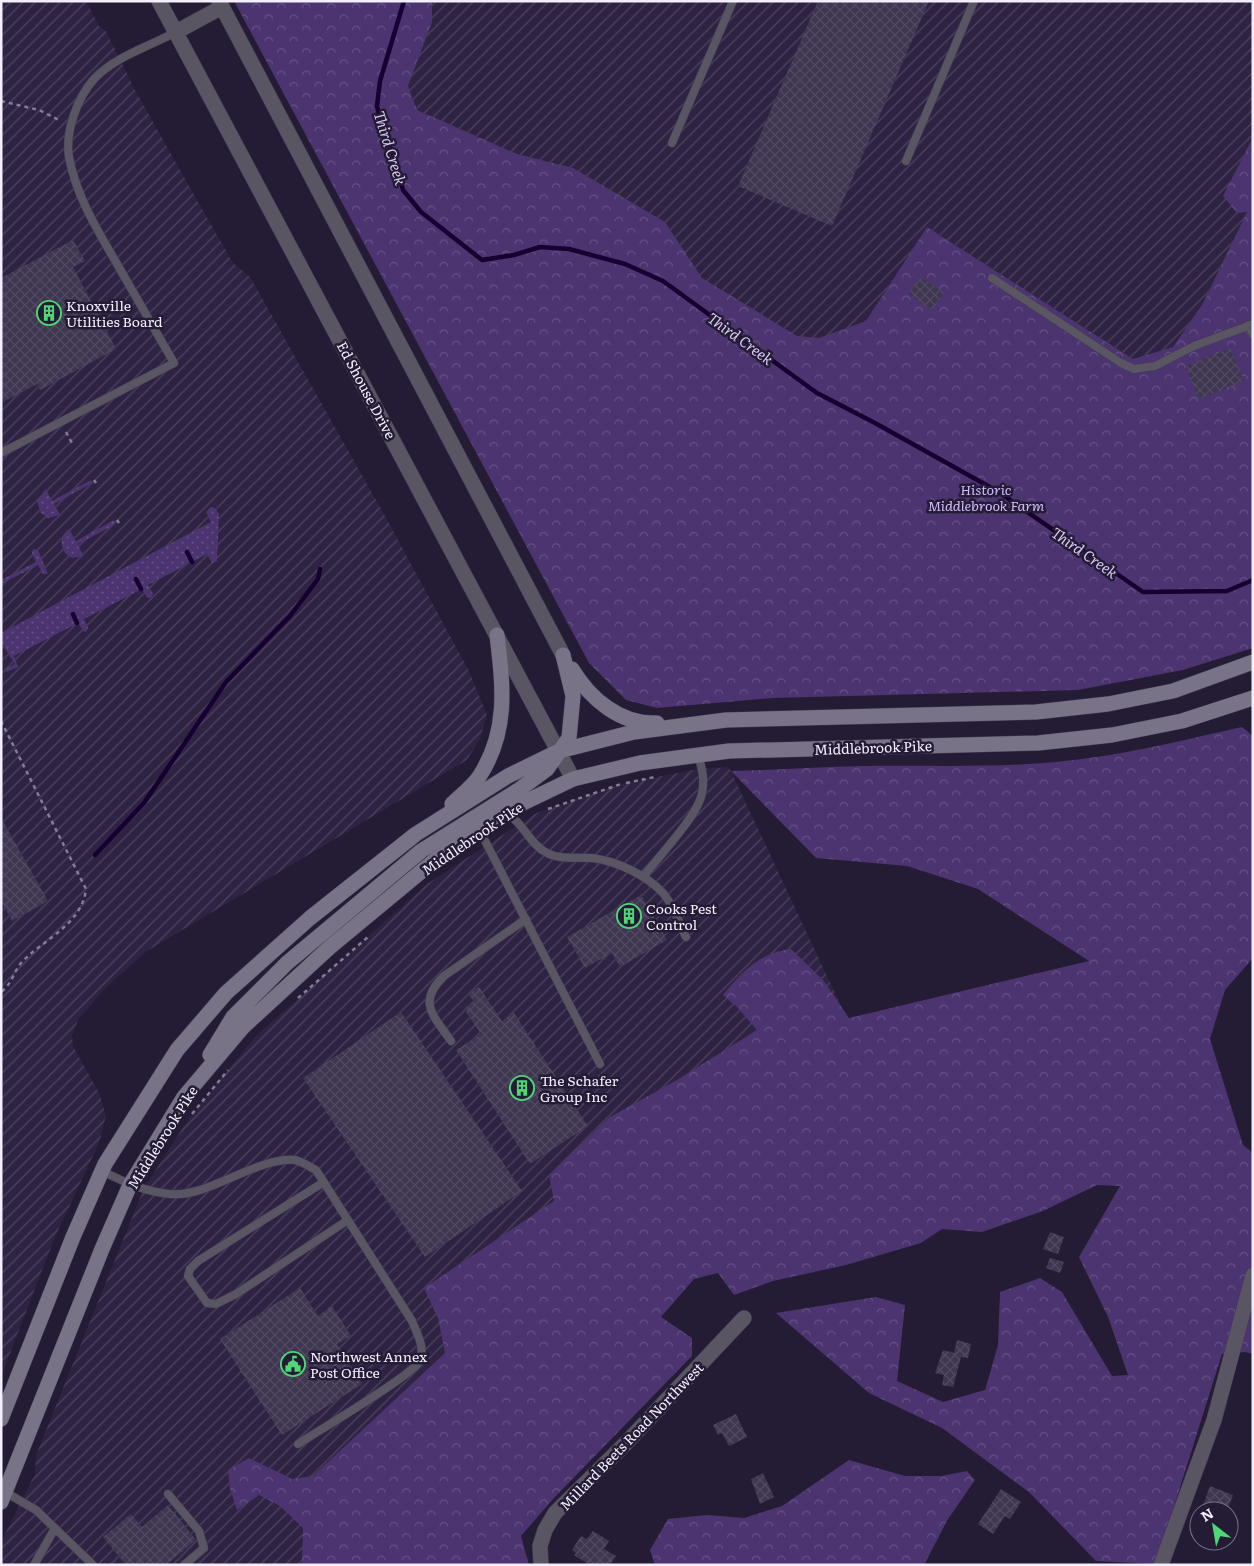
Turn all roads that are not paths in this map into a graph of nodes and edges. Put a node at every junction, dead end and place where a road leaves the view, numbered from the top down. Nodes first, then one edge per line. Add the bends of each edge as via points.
1 (160, 1) edge
2 (733, 1) edge
3 (974, 1) edge
4 (220, 4) edge
5 (176, 32) junction
6 (672, 143) dead end
7 (906, 161) dead end
8 (992, 278) dead end
9 (1251, 324) edge
10 (1253, 336) edge
11 (1, 453) edge
12 (497, 635) junction
13 (563, 655) junction
14 (1253, 662) edge
15 (1253, 698) edge
16 (726, 720) junction
17 (559, 751) junction
18 (698, 755) junction
19 (573, 779) junction
20 (507, 814) junction
21 (427, 828) junction
22 (480, 831) junction
23 (643, 877) junction
24 (526, 919) junction
25 (686, 937) dead end
26 (451, 1041) dead end
27 (600, 1064) dead end
28 (184, 1097) junction
29 (102, 1171) junction
30 (324, 1182) junction
31 (130, 1185) junction
32 (348, 1220) junction
33 (1253, 1276) edge
34 (744, 1318) dead end
35 (1, 1420) edge
36 (298, 1444) dead end
37 (168, 1494) dead end
38 (3, 1497) edge
39 (55, 1528) junction
40 (34, 1565) edge
41 (93, 1565) edge
42 (184, 1565) edge
43 (541, 1565) edge
44 (1161, 1565) edge

1 - 5 street, Ed Shouse Drive
2 - 6 lane
3 - 7 lane
4 - 5 street
4 - 13 street
5 - 11 lane via 113,64 94,80 77,106 68,155 76,184 92,220 174,363
5 - 12 street, Ed Shouse Drive
8 - 9 lane via 1134,369 1155,366 1194,346
9 - 10 lane
12 - 17 street, Ed Shouse Drive
12 - 21 main road via 503,693 501,721 493,749 478,778
13 - 16 main road via 582,685 606,709 645,724
13 - 17 main road via 573,696 569,738
14 - 16 main road via 1173,691 1108,704 1036,712
15 - 18 main road, Middlebrook Pike via 1182,720 1112,735 1038,743 729,751
16 - 17 main road via 634,732
17 - 19 street, Ed Shouse Drive
17 - 21 main road via 508,776
17 - 28 main road via 546,769 520,790 421,851 287,963 233,1017
18 - 19 main road, Middlebrook Pike via 640,763
18 - 23 lane via 702,768 702,794 692,814
19 - 20 main road, Middlebrook Pike
20 - 22 main road, Middlebrook Pike
20 - 23 lane via 516,818 536,846 548,854 601,859
21 - 29 main road via 310,918 226,993 176,1050
22 - 24 lane
22 - 28 main road, Middlebrook Pike via 435,860 330,947 243,1028
23 - 25 lane via 664,894
24 - 26 lane via 435,984 428,1001 431,1012
24 - 27 lane
28 - 31 main road, Middlebrook Pike
29 - 31 lane
29 - 35 main road
30 - 31 lane via 316,1170 296,1160 275,1163 192,1192 171,1195
30 - 32 lane
30 - 32 lane via 198,1260 188,1276 199,1294 208,1303 216,1304
31 - 38 main road, Middlebrook Pike
32 - 36 lane via 412,1322 421,1350 418,1362 392,1383
33 - 44 street via 1214,1420
34 - 43 street, Millard Beets Road Northwest via 555,1513 540,1546
37 - 42 lane via 199,1532 204,1548
38 - 39 lane via 36,1510
39 - 40 lane
39 - 41 lane

